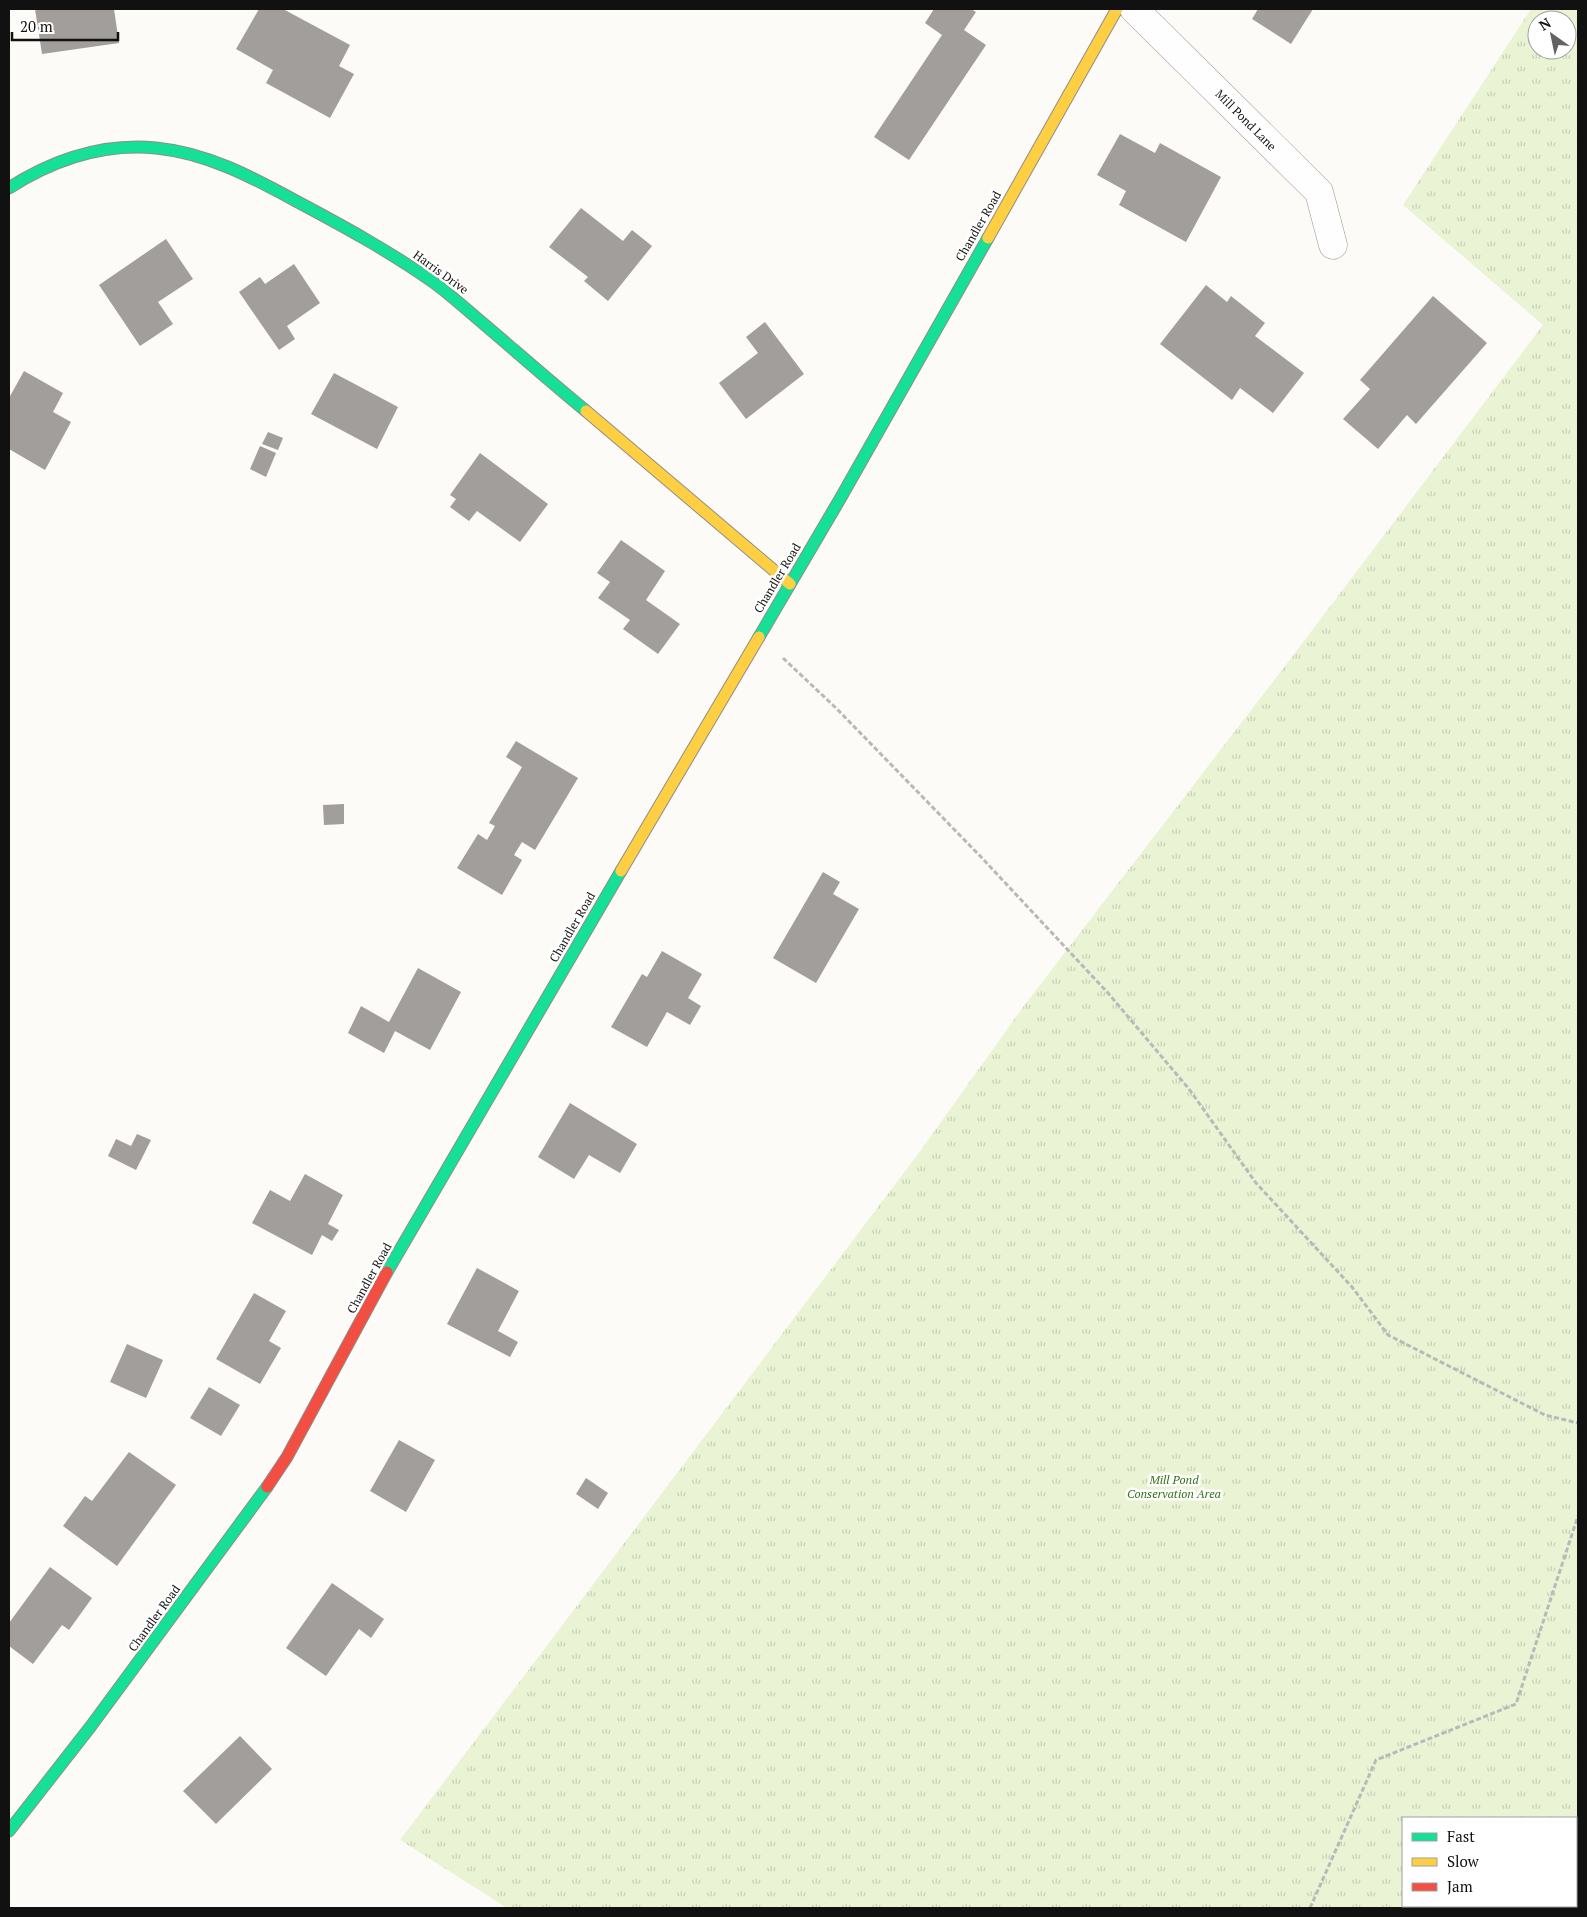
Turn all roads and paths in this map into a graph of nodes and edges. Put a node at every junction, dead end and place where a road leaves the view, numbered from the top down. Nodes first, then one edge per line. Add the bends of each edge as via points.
1 (1117, 9) edge
2 (1134, 9) edge
3 (9, 188) edge
4 (1333, 245) dead end
5 (790, 584) junction
6 (759, 635) junction
7 (1578, 1423) edge
8 (1578, 1516) edge
9 (9, 1831) edge
10 (1310, 1908) edge

1 - 5 street, Chandler Road
2 - 4 street, Mill Pond Lane via 1318,192
3 - 5 street, Harris Drive via 33,172 74,156 139,147 205,158 252,178 380,246 435,282
5 - 6 street, Chandler Road
6 - 7 path via 850,722 1108,993 1189,1089 1256,1183 1352,1287 1388,1336 1545,1415
6 - 9 street, Chandler Road via 445,1171 287,1457 91,1726
8 - 10 path via 1516,1704 1376,1760

